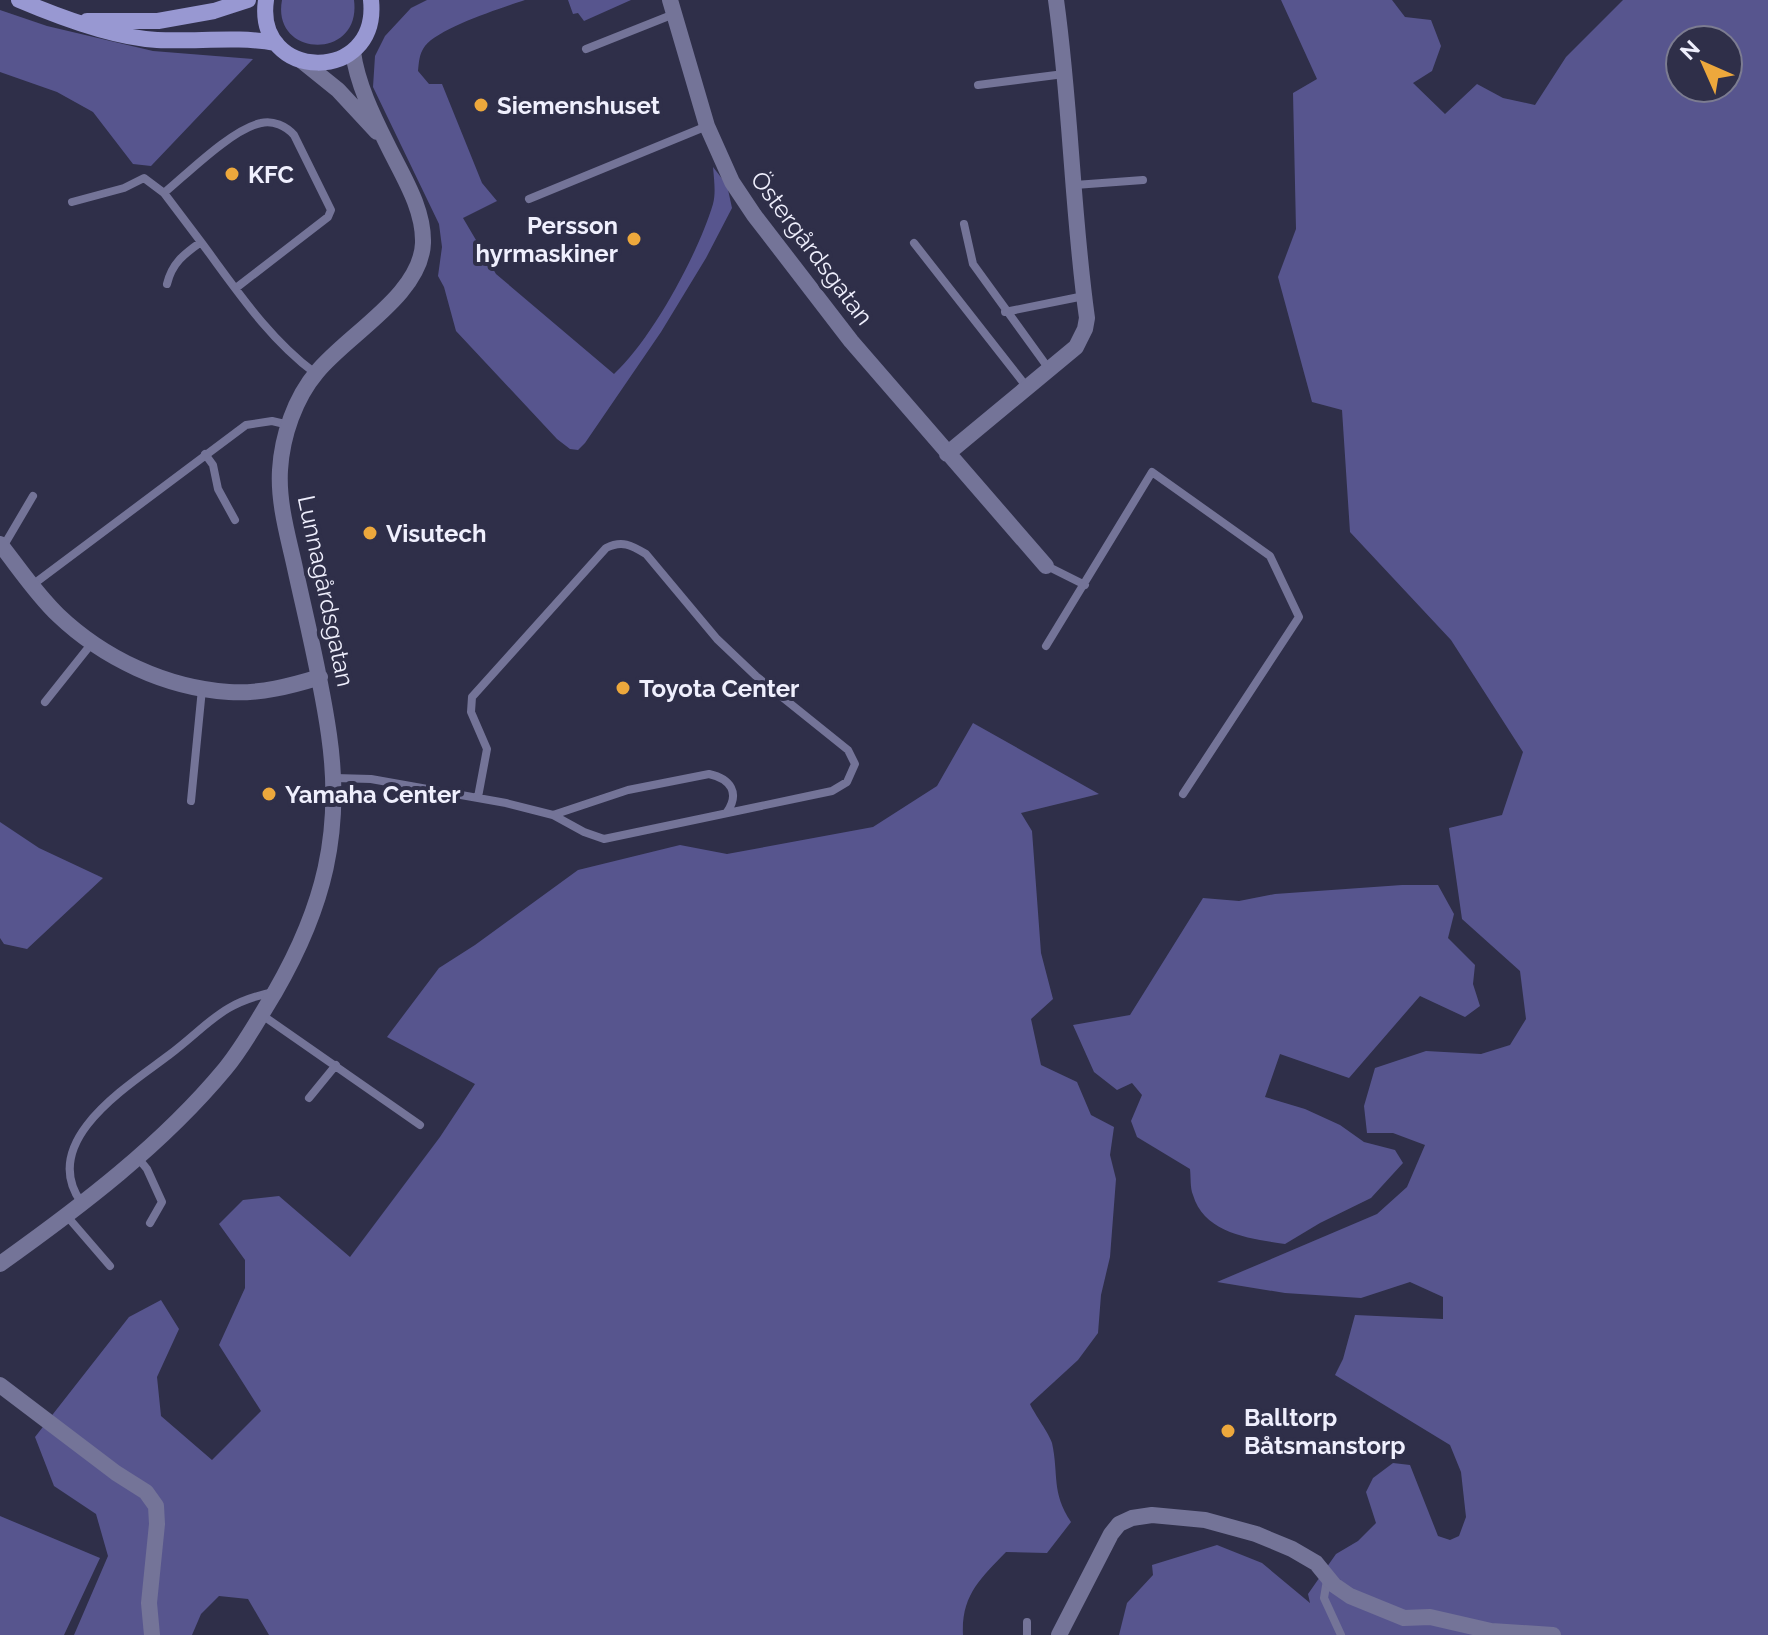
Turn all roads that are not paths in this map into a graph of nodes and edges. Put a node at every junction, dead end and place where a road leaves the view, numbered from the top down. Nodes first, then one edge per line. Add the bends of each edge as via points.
1 (19, 0) edge
2 (248, 0) edge
3 (266, 0) edge
4 (371, 0) edge
5 (1056, 0) edge
6 (672, 7) edge
7 (81, 22) junction
8 (276, 43) junction
9 (586, 49) dead end
10 (353, 52) junction
11 (302, 61) junction
12 (1065, 74) junction
13 (978, 85) dead end
14 (707, 126) junction
15 (386, 142) junction
16 (1143, 180) dead end
17 (1075, 185) junction
18 (164, 193) junction
19 (529, 199) dead end
20 (72, 202) dead end
21 (964, 224) dead end
22 (201, 242) junction
23 (914, 243) dead end
24 (167, 284) dead end
25 (236, 288) junction
26 (1084, 296) junction
27 (1005, 312) junction
28 (1049, 369) junction
29 (315, 373) junction
30 (1026, 386) junction
31 (289, 425) junction
32 (205, 454) junction
33 (947, 454) junction
34 (33, 496) dead end
35 (235, 520) dead end
36 (1, 545) edge
37 (1046, 566) joint
38 (1085, 585) junction
39 (31, 586) junction
40 (92, 643) junction
41 (1046, 646) dead end
42 (320, 677) junction
43 (202, 688) junction
44 (45, 702) dead end
45 (335, 778) junction
46 (1183, 794) dead end
47 (478, 797) junction
48 (191, 801) dead end
49 (726, 813) junction
50 (553, 815) junction
51 (275, 992) junction
52 (262, 1015) junction
53 (336, 1065) junction
54 (309, 1098) dead end
55 (420, 1125) dead end
56 (138, 1157) junction
57 (81, 1202) junction
58 (65, 1215) junction
59 (150, 1223) dead end
60 (0, 1264) edge
61 (110, 1266) dead end
62 (0, 1385) edge
63 (1327, 1575) junction
64 (1027, 1622) dead end
65 (152, 1635) edge
66 (1027, 1635) edge
67 (1059, 1635) edge
68 (1341, 1635) edge
69 (1553, 1635) edge

1 - 7 main road
2 - 7 main road via 158,21
3 - 8 main road via 266,24
4 - 10 main road via 371,22
5 - 12 street
6 - 9 lane
6 - 14 street, Östergårdsgatan
7 - 8 main road via 113,34 155,40
8 - 11 main road
10 - 11 main road via 334,62
10 - 15 street, Lunnagårdsgatan
11 - 15 street, Lunnagårdsgatan via 338,90
12 - 13 lane
12 - 17 street
14 - 19 lane
14 - 33 street, Östergårdsgatan via 732,182 754,215
15 - 29 street, Lunnagårdsgatan via 421,221 422,253 395,298
16 - 17 lane
17 - 26 street
18 - 20 lane via 144,178
18 - 22 lane
18 - 25 lane via 232,138 260,123 288,128 294,135 331,210
21 - 27 lane via 973,264
22 - 24 lane via 171,268
22 - 25 lane
23 - 30 lane
25 - 29 lane via 289,354
26 - 27 lane
26 - 28 street via 1085,329 1076,347
27 - 28 lane
28 - 30 street
29 - 31 street, Lunnagårdsgatan
30 - 33 street
31 - 32 lane via 253,422
31 - 42 street, Lunnagårdsgatan via 280,494
32 - 35 lane
32 - 39 lane
33 - 37 street, Östergårdsgatan
34 - 36 lane
36 - 39 street
37 - 38 lane, Östergårdsgatan
38 - 41 lane
38 - 46 lane via 1152,472 1270,556 1299,617
39 - 40 street
40 - 43 street via 123,661
40 - 44 lane
42 - 43 street via 260,691
42 - 45 street, Lunnagårdsgatan
43 - 48 lane
45 - 47 lane
45 - 51 street, Lunnagårdsgatan via 325,878 305,934
47 - 49 lane via 487,749 471,712 472,697 617,542 646,554 717,639 848,750 855,764 847,782 832,791
47 - 50 lane
49 - 50 lane via 604,839
49 - 50 lane via 734,803 733,791 723,777 709,774 628,790
51 - 52 street, Lunnagårdsgatan
51 - 57 lane via 234,1002 108,1101 89,1122 70,1158 72,1190
52 - 53 lane
52 - 56 street, Lunnagårdsgatan via 193,1106
53 - 54 lane
53 - 55 lane
56 - 57 street, Lunnagårdsgatan
56 - 59 lane via 162,1202
57 - 58 street, Lunnagårdsgatan
58 - 60 street, Lunnagårdsgatan
58 - 61 lane
62 - 65 street via 146,1492 156,1506
63 - 67 street via 1306,1556 1256,1534 1205,1520 1132,1518 1111,1534
63 - 68 lane via 1324,1598
63 - 69 street via 1350,1596 1404,1618
64 - 66 lane

